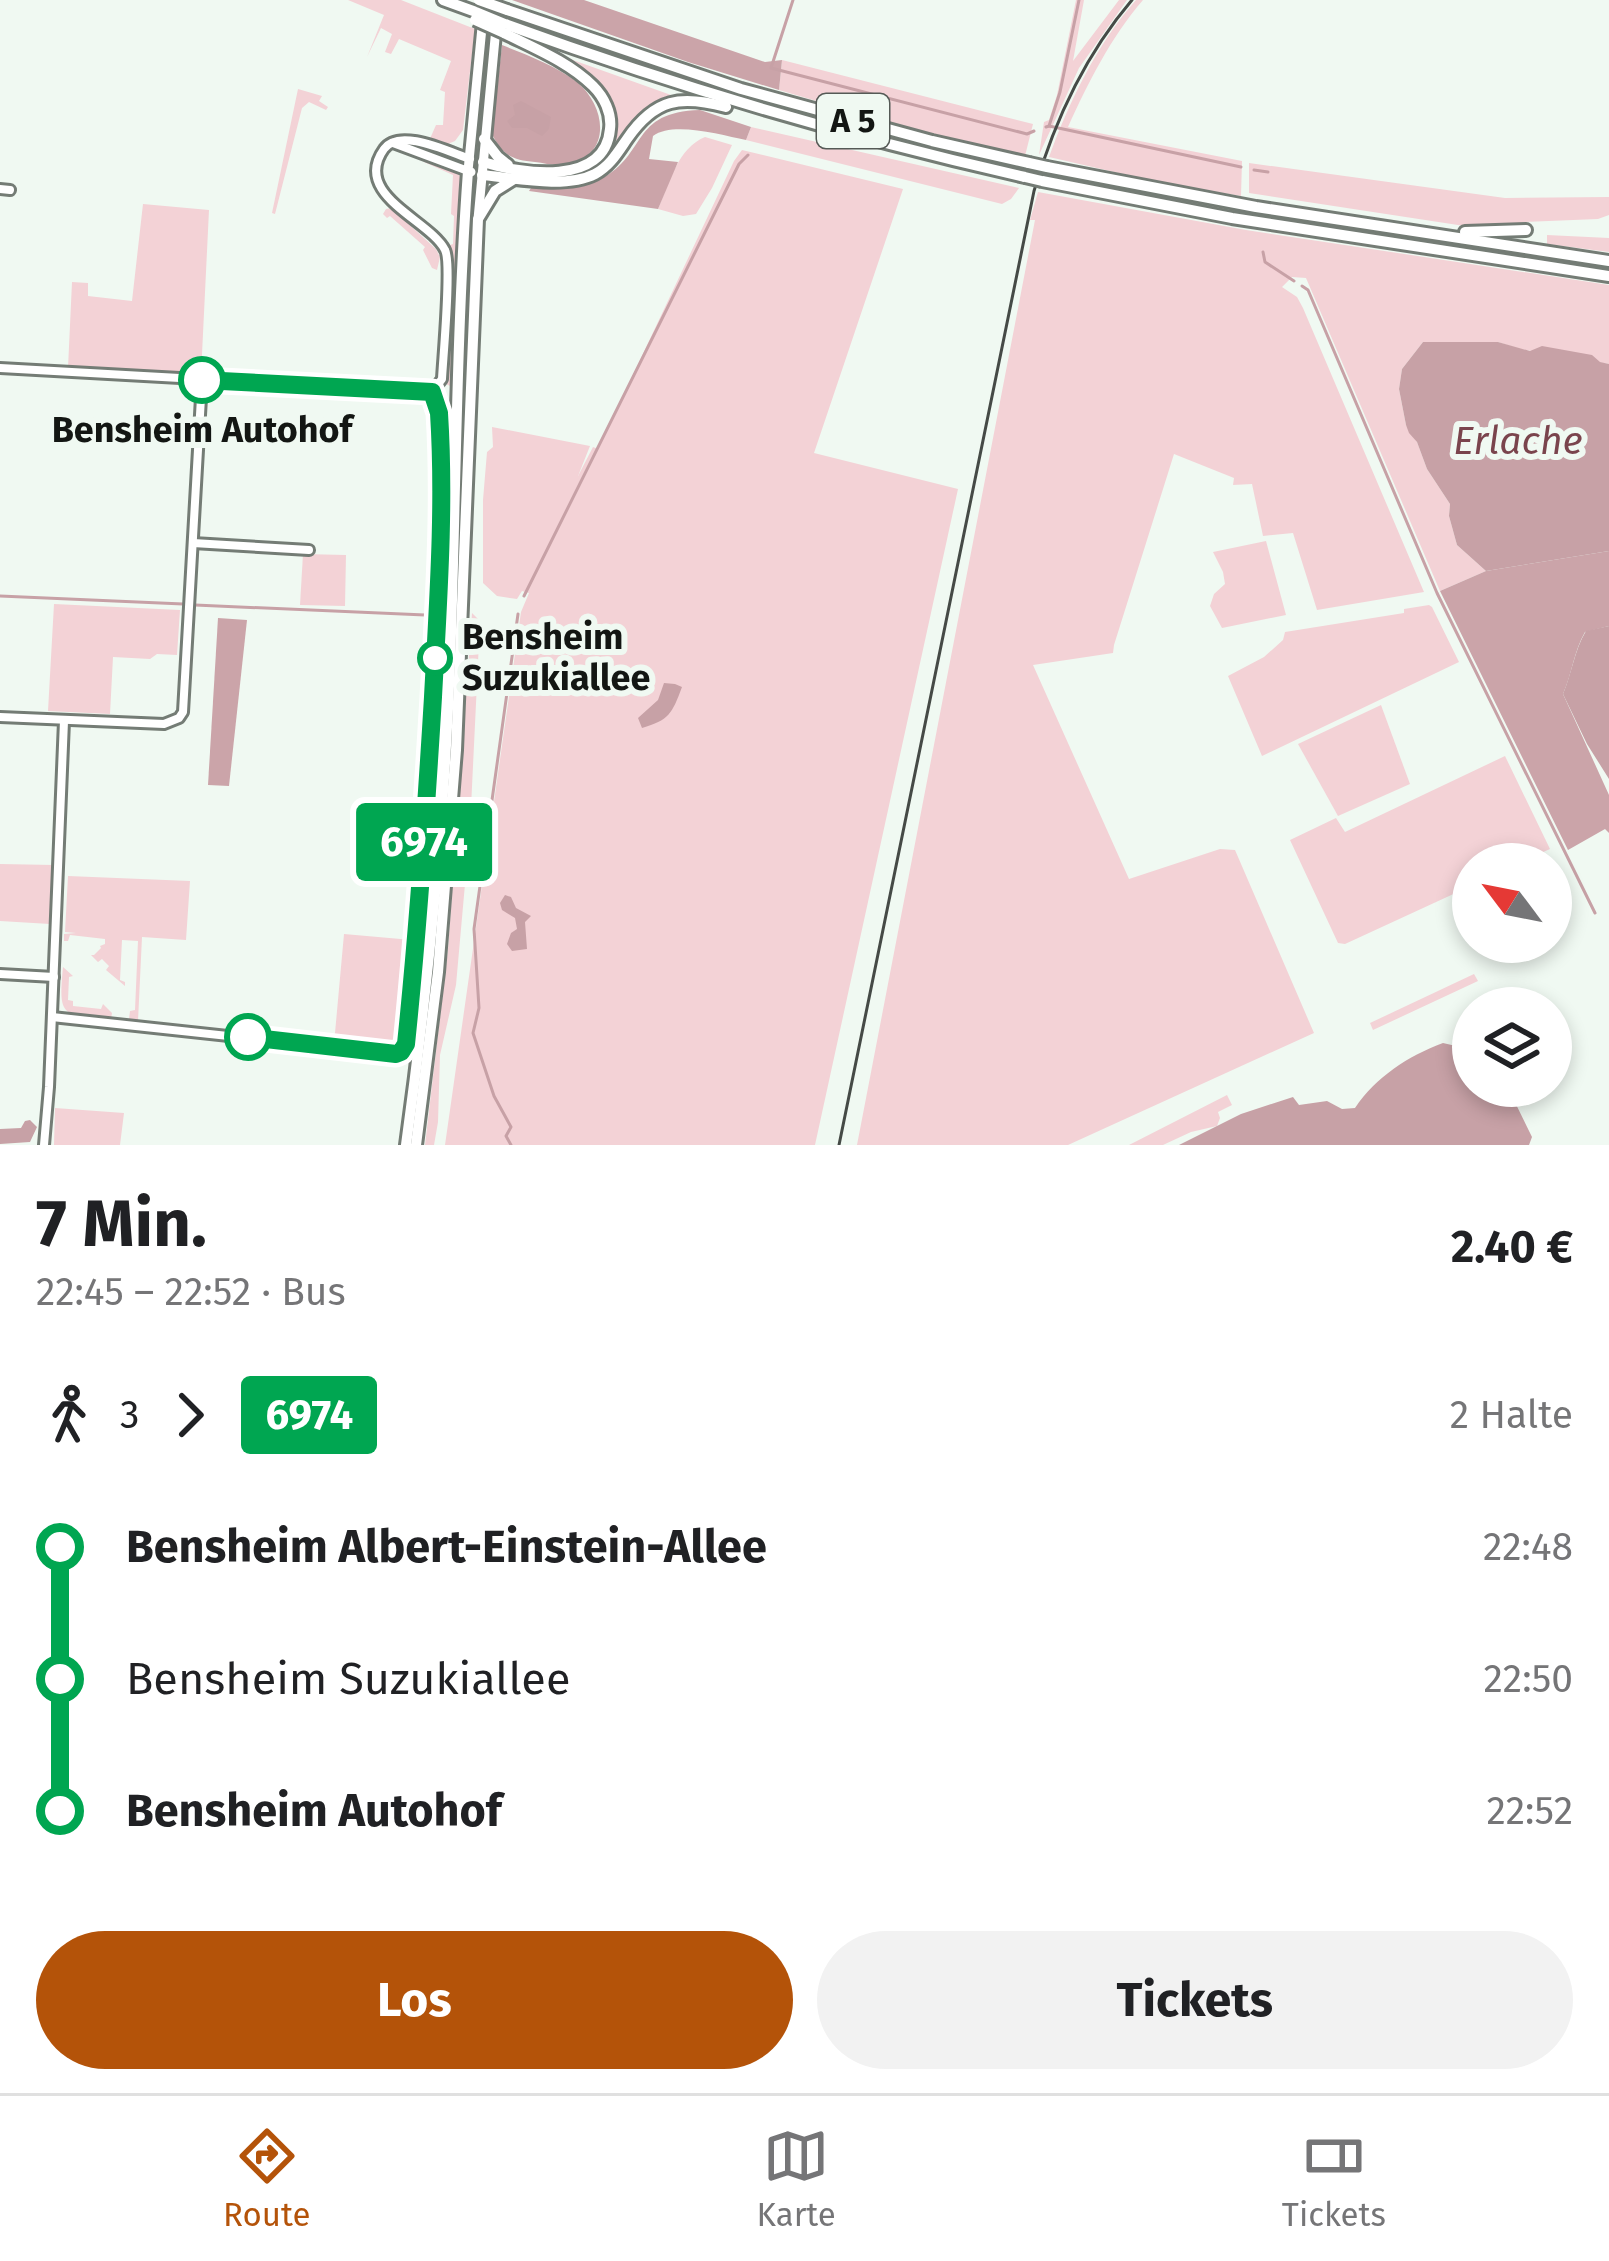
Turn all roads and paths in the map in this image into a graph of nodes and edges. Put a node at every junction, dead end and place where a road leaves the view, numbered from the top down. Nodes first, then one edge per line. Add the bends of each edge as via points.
1 (445, 1) edge
2 (479, 8) edge
3 (504, 17) edge
4 (756, 109) junction
5 (484, 139) junction
6 (476, 167) junction
7 (515, 174) junction
8 (478, 219) junction
9 (1526, 230) dead end
10 (1426, 233) junction
11 (1609, 261) edge
12 (1609, 276) edge
13 (0, 368) edge
14 (202, 380) junction
15 (432, 392) junction
16 (193, 543) junction
17 (309, 550) dead end
18 (0, 717) edge
19 (64, 721) junction
20 (416, 944) dead end
21 (0, 974) edge
22 (54, 977) junction
23 (52, 1017) junction
24 (396, 1054) dead end
25 (42, 1145) edge
26 (406, 1145) edge
27 (416, 1145) edge

1 - 2 highway via 458,13
2 - 3 highway, bridge
2 - 3 highway, A 5, bridge
2 - 6 main road
3 - 4 highway, A 5
3 - 5 main road
3 - 7 highway via 602,97 610,121 606,146 590,164
3 - 10 highway, A 5, bridge via 1029,164
4 - 7 highway via 667,103 644,116 598,172 575,181
4 - 12 highway, A 5, bridge via 1042,181
5 - 6 main road
5 - 7 highway
6 - 7 highway
6 - 8 main road
6 - 15 street via 391,142 380,157 384,194 448,256 442,380
6 - 26 highway via 462,257 441,823
7 - 8 highway
8 - 27 highway via 455,769
9 - 10 highway
10 - 11 highway, A 5
13 - 14 street
14 - 15 street
14 - 16 street
15 - 20 street via 440,545
16 - 17 street
16 - 19 street via 179,718
18 - 19 street
19 - 22 street
21 - 22 street
22 - 23 street
23 - 24 street
23 - 25 street

